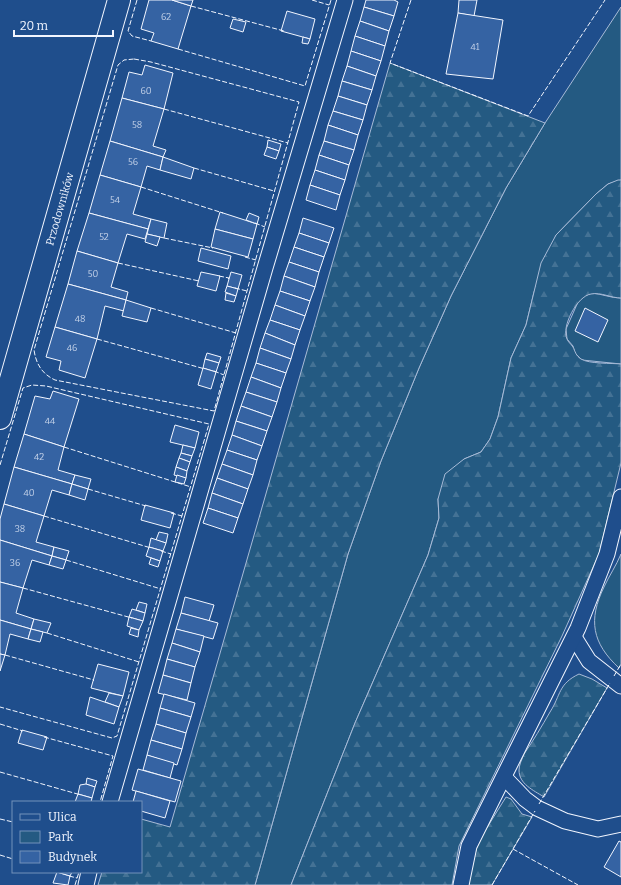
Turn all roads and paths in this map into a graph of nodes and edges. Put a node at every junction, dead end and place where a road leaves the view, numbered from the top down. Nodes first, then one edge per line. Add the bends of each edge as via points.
1 (119, 0) edge
2 (345, 0) edge
3 (0, 418) edge
4 (621, 497) edge
5 (574, 637) junction
6 (621, 686) edge
7 (504, 777) junction
8 (110, 801) edge
9 (621, 824) edge
10 (89, 873) edge
11 (86, 885) edge
12 (462, 885) edge

1 - 3 street, Przodowników
2 - 8 lane
4 - 5 lane via 607,554
5 - 6 lane via 589,661
5 - 7 lane
7 - 9 lane via 525,799 565,821 598,829
7 - 12 lane via 469,846
10 - 11 lane

